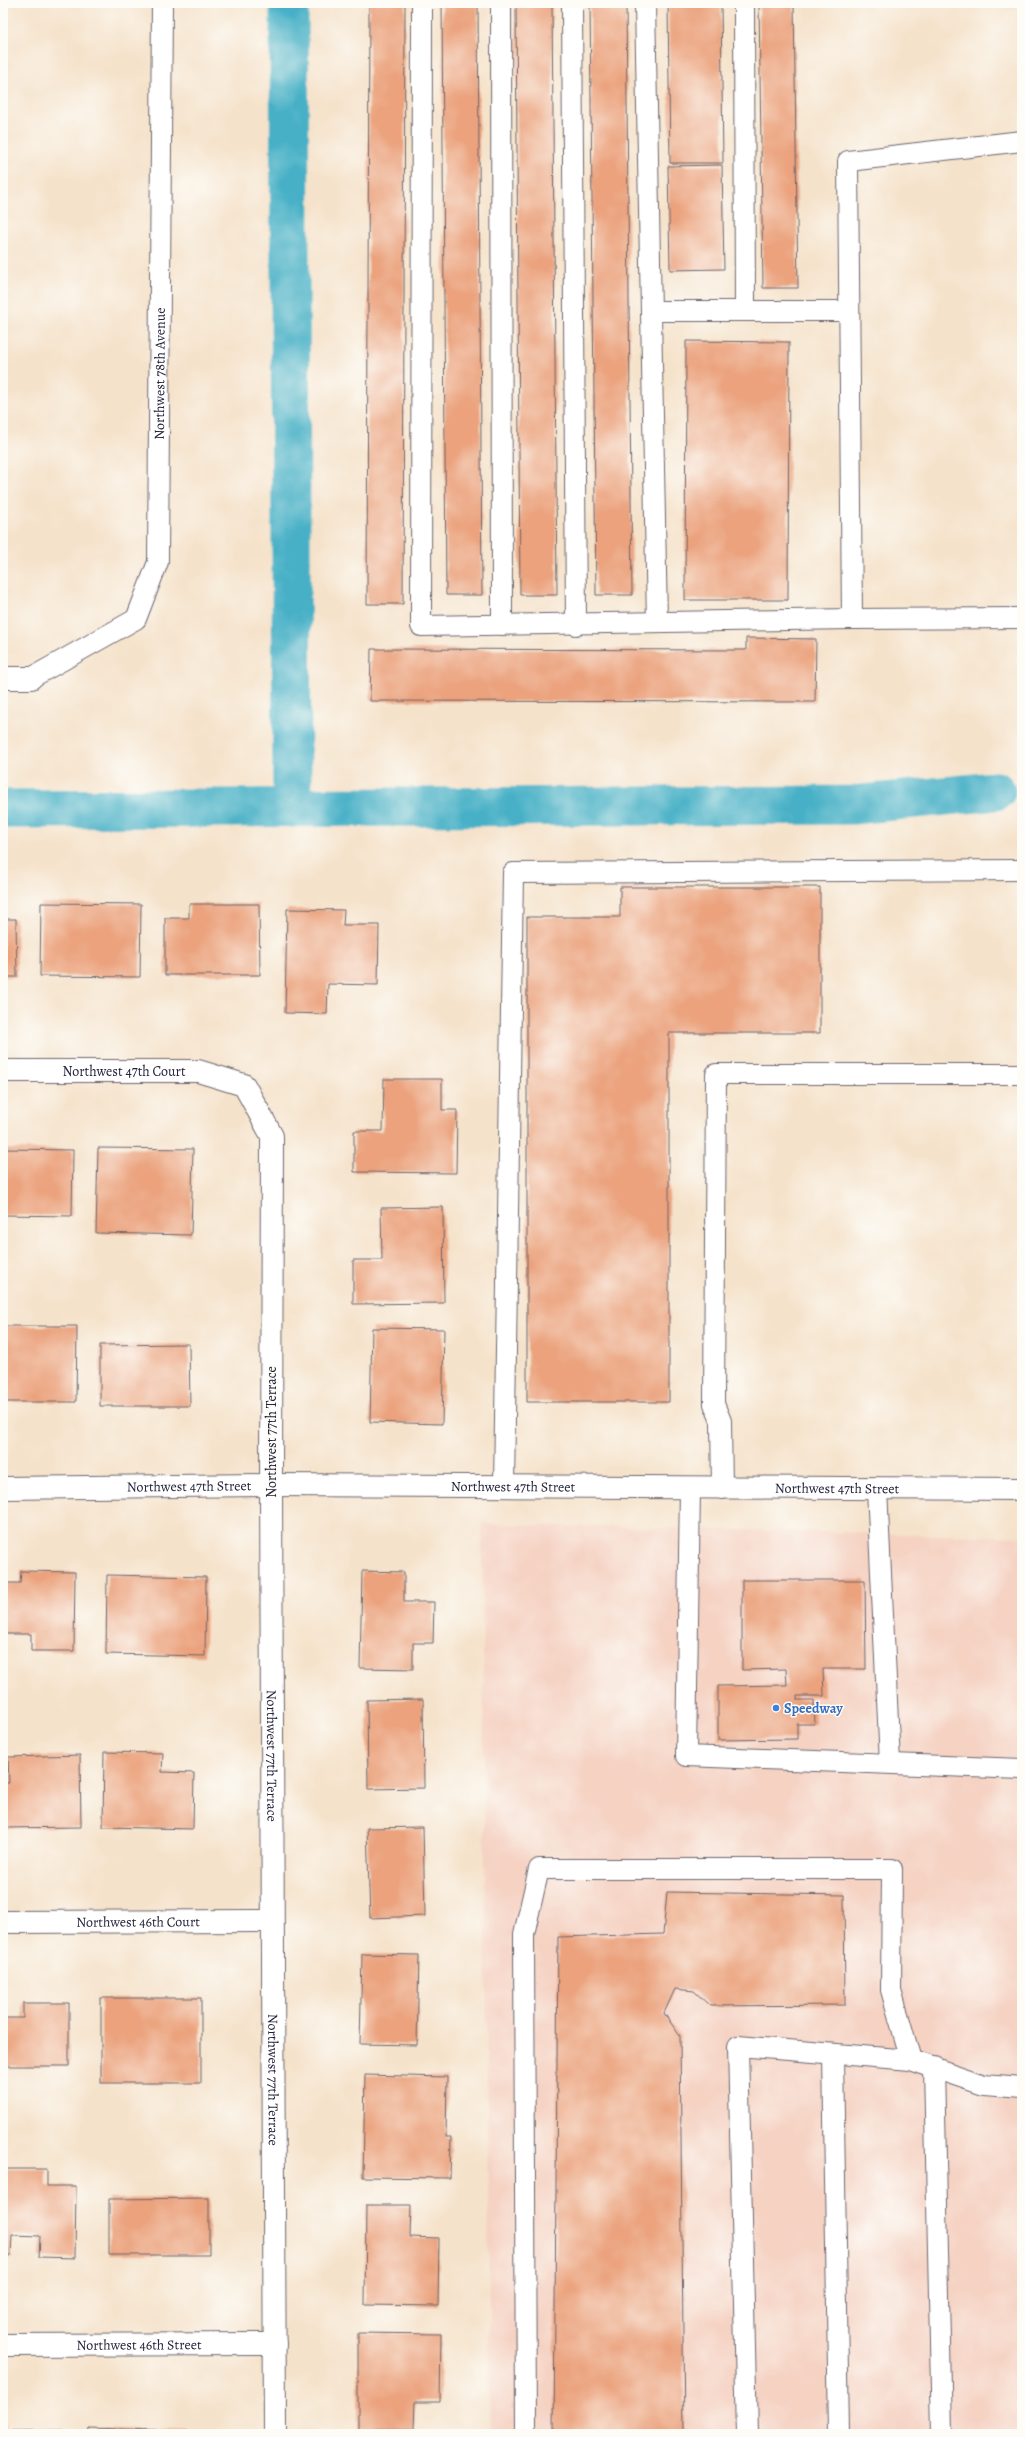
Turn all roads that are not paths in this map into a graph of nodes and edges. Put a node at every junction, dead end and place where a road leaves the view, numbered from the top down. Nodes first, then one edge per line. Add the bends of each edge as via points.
1 (162, 3) edge
2 (422, 3) edge
3 (501, 3) edge
4 (572, 3) edge
5 (645, 3) edge
6 (744, 3) edge
7 (1022, 141) edge
8 (651, 311) junction
9 (745, 311) junction
10 (849, 311) junction
11 (1022, 618) edge
12 (852, 619) junction
13 (657, 622) junction
14 (502, 625) junction
15 (576, 625) junction
16 (3, 678) edge
17 (30, 678) joint
18 (1022, 870) edge
19 (3, 1071) edge
20 (1022, 1074) edge
21 (244, 1085) joint
22 (271, 1485) junction
23 (504, 1487) junction
24 (3, 1488) edge
25 (690, 1488) junction
26 (722, 1488) junction
27 (877, 1488) junction
28 (1022, 1488) edge
29 (890, 1763) junction
30 (1022, 1768) edge
31 (272, 1921) junction
32 (3, 1922) edge
33 (833, 2054) junction
34 (911, 2060) junction
35 (934, 2067) junction
36 (1022, 2088) edge
37 (275, 2344) junction
38 (3, 2345) edge
39 (275, 2434) edge
40 (526, 2434) edge
41 (746, 2434) edge
42 (839, 2434) edge
43 (942, 2434) edge

1 - 17 lane, Northwest 78th Avenue via 158,562 136,619
2 - 14 lane via 422,626
3 - 14 lane
4 - 15 lane
5 - 8 lane
6 - 9 lane
7 - 10 lane via 848,161
8 - 9 lane
8 - 13 lane
9 - 10 lane
10 - 12 lane
11 - 12 lane
12 - 13 lane
13 - 15 lane
14 - 15 lane
16 - 17 street
18 - 23 lane via 512,873
19 - 21 street, Northwest 47th Court via 198,1071
20 - 26 lane via 716,1074 714,1404 721,1421
21 - 22 street, Northwest 77th Terrace via 272,1136
22 - 23 street, Northwest 47th Street
22 - 24 street, Northwest 47th Street
22 - 31 street, Northwest 77th Terrace
23 - 25 street, Northwest 47th Street
25 - 26 street, Northwest 47th Street
25 - 29 lane via 686,1756
26 - 27 street, Northwest 47th Street
27 - 28 street, Northwest 47th Street
27 - 29 lane
29 - 30 lane
31 - 32 street, Northwest 46th Court
31 - 37 street, Northwest 77th Terrace
33 - 34 lane
33 - 41 lane via 738,2046
33 - 42 lane
34 - 35 lane
34 - 40 lane via 891,1990 892,1869 539,1869 524,1934
35 - 36 lane via 984,2085
35 - 43 lane
37 - 38 street, Northwest 46th Street
37 - 39 street, Northwest 77th Terrace

